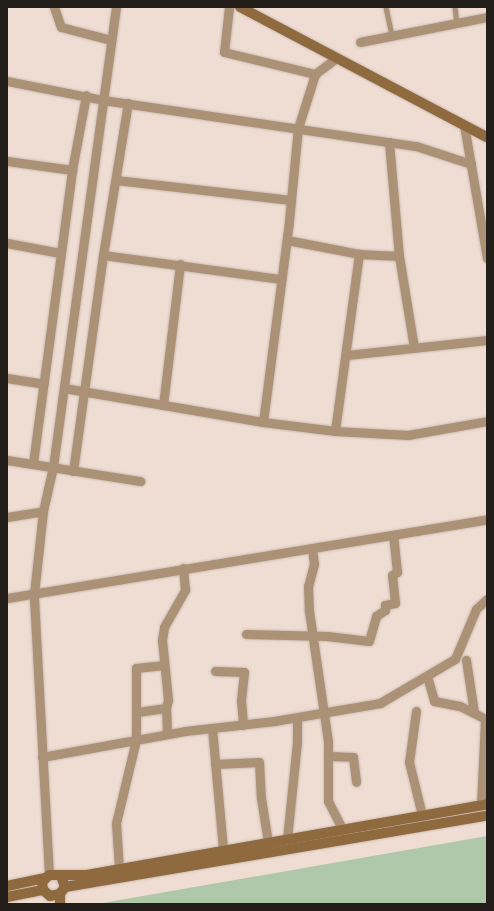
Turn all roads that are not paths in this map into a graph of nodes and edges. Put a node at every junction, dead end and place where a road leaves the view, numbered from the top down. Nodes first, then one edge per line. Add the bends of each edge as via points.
1 (54, 7) edge
2 (116, 7) edge
3 (229, 7) edge
4 (242, 7) edge
5 (386, 7) edge
6 (454, 7) edge
7 (487, 17) edge
8 (457, 23) junction
9 (392, 36) junction
10 (112, 40) junction
11 (360, 42) dead end
12 (336, 58) junction
13 (315, 74) junction
14 (7, 80) edge
15 (86, 95) junction
16 (104, 100) junction
17 (128, 103) junction
18 (464, 125) junction
19 (298, 128) junction
20 (487, 137) edge
21 (389, 142) junction
22 (7, 160) edge
23 (470, 164) junction
24 (72, 170) junction
25 (116, 180) junction
26 (291, 200) junction
27 (286, 240) junction
28 (7, 243) edge
29 (60, 253) junction
30 (359, 254) junction
31 (103, 256) junction
32 (398, 256) junction
33 (487, 258) edge
34 (180, 264) junction
35 (281, 279) junction
36 (487, 340) edge
37 (414, 348) junction
38 (347, 355) junction
39 (7, 378) edge
40 (44, 384) junction
41 (64, 388) junction
42 (86, 392) junction
43 (163, 404) junction
44 (487, 421) edge
45 (263, 422) junction
46 (335, 431) junction
47 (7, 460) edge
48 (33, 463) junction
49 (53, 467) junction
50 (73, 471) junction
51 (140, 481) dead end
52 (43, 511) junction
53 (7, 517) edge
54 (487, 519) edge
55 (393, 535) junction
56 (312, 548) junction
57 (183, 568) junction
58 (34, 594) junction
59 (7, 598) edge
60 (487, 599) edge
61 (246, 634) dead end
62 (312, 637) junction
63 (466, 660) dead end
64 (164, 665) junction
65 (215, 671) dead end
66 (428, 676) junction
67 (166, 708) junction
68 (416, 711) dead end
69 (137, 712) junction
70 (325, 712) junction
71 (474, 712) junction
72 (296, 718) junction
73 (486, 719) edge
74 (243, 725) junction
75 (212, 728) junction
76 (167, 734) junction
77 (136, 740) junction
78 (328, 756) junction
79 (42, 757) junction
80 (215, 764) junction
81 (356, 782) dead end
82 (484, 804) edge
83 (422, 815) junction
84 (487, 816) edge
85 (342, 829) junction
86 (287, 839) junction
87 (268, 842) junction
88 (223, 850) junction
89 (119, 869) junction
90 (61, 876) junction
91 (46, 877) junction
92 (7, 886) edge
93 (55, 896) edge
94 (7, 897) edge

1 - 10 street via 60,27
2 - 10 street
3 - 13 street via 224,52
4 - 12 main road
5 - 9 lane
6 - 8 lane
7 - 8 street
8 - 9 street
9 - 11 street
10 - 16 street
12 - 13 street
12 - 18 main road
13 - 19 street
14 - 15 street
15 - 16 street
15 - 24 street
16 - 17 street
16 - 41 street
17 - 19 street
17 - 25 street
18 - 20 main road
18 - 23 street
19 - 21 street
19 - 26 street
21 - 23 street via 416,146
21 - 32 street
22 - 24 street
23 - 33 street
24 - 29 street
25 - 26 street
25 - 31 street
26 - 27 street
27 - 30 street
27 - 35 street
28 - 29 street
29 - 40 street
30 - 32 street
30 - 38 street
31 - 34 street
31 - 42 street
32 - 37 street
34 - 35 street
34 - 43 street
35 - 45 street
36 - 37 street
37 - 38 street
38 - 46 street
39 - 40 street
40 - 48 street
41 - 42 street
41 - 49 street
42 - 43 street
42 - 50 street
43 - 45 street
44 - 46 street via 408,435
45 - 46 street
47 - 48 street
48 - 49 street
49 - 50 street
49 - 52 street
50 - 51 street
52 - 53 street
52 - 58 street
54 - 55 street
55 - 56 street
55 - 62 street via 397,572 392,575 395,603 386,605 385,610 376,617 369,641 327,636
56 - 57 street
56 - 62 street via 314,564 308,586
57 - 58 street
57 - 64 street via 185,590 164,627
58 - 59 street
58 - 79 street
60 - 66 street via 476,609 455,659
61 - 62 street
62 - 70 street
63 - 71 street
64 - 67 street via 168,700
64 - 69 street via 136,668
65 - 74 street via 244,672 241,700
66 - 70 street via 380,703
66 - 71 street via 434,701 460,706
67 - 69 street
67 - 76 street
68 - 83 street via 409,762
69 - 77 street
70 - 72 street
70 - 78 street
71 - 73 street
72 - 74 street
72 - 86 street via 297,742
73 - 82 street
74 - 75 street
75 - 76 street
75 - 80 street
76 - 77 street
77 - 79 street
77 - 89 street via 116,823
78 - 81 street via 353,757
78 - 85 street via 328,801
79 - 91 street
80 - 87 street via 259,762 262,811
80 - 88 street
82 - 83 main road
83 - 85 main road
84 - 93 main road
85 - 86 main road
86 - 87 main road
87 - 88 main road
88 - 89 main road
89 - 90 main road
90 - 91 main road
90 - 93 main road
91 - 92 main road
91 - 93 main road
93 - 94 main road

